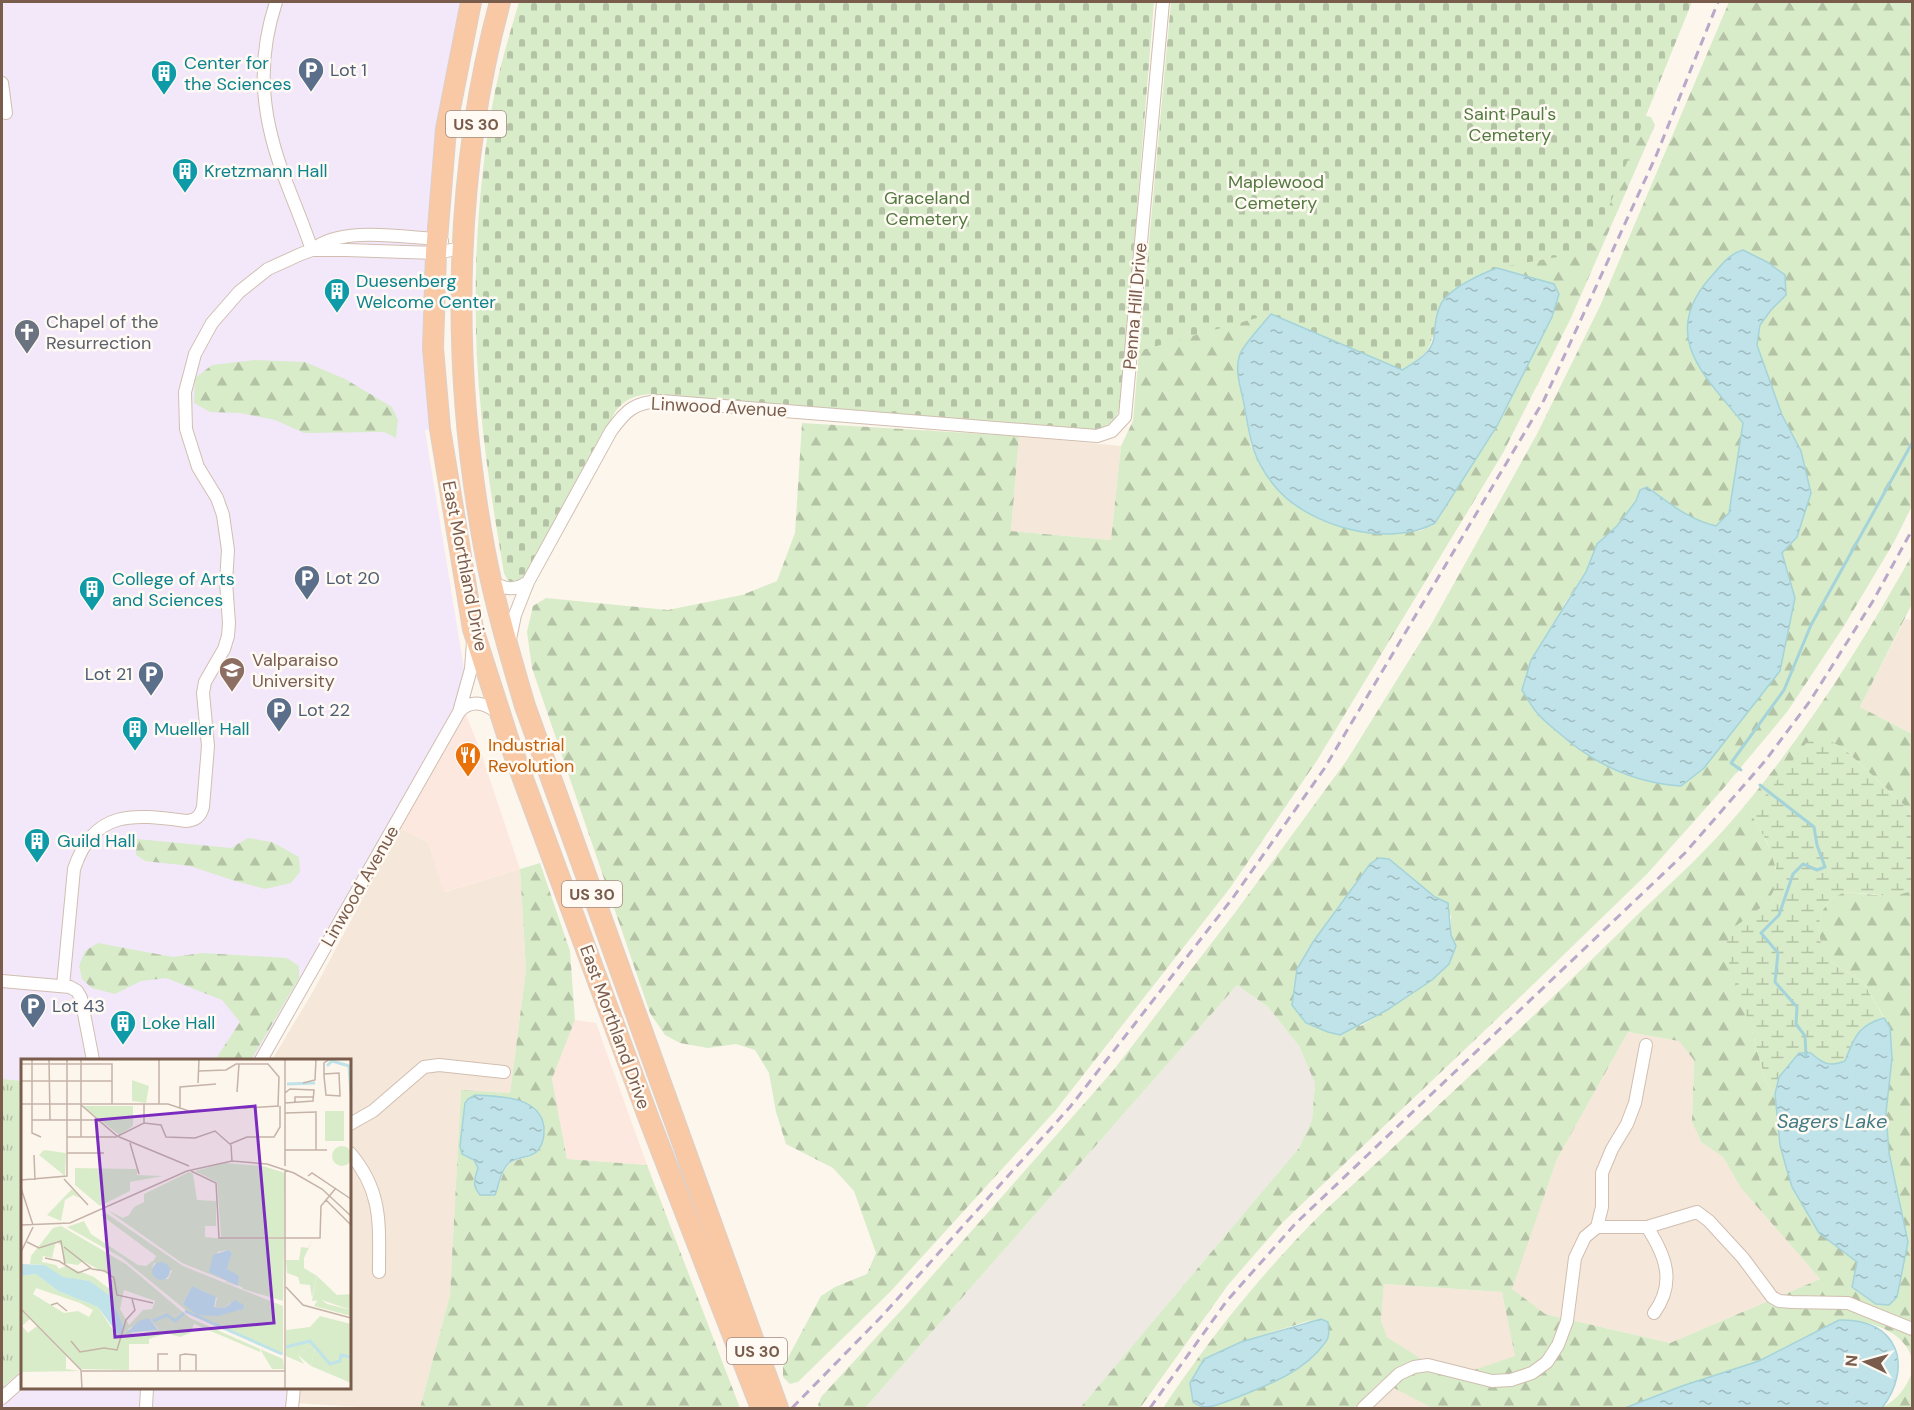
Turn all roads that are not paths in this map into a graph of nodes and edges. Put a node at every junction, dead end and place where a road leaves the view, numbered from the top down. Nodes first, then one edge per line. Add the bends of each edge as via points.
1 (276, 2) edge
2 (471, 2) edge
3 (500, 2) edge
4 (1163, 2) edge
5 (2, 83) edge
6 (6, 113) dead end
7 (436, 246) junction
8 (462, 248) junction
9 (312, 250) junction
10 (938, 422) joint
11 (491, 581) junction
12 (528, 582) junction
13 (473, 629) junction
14 (509, 649) junction
15 (459, 712) junction
16 (499, 714) junction
17 (2, 981) edge
18 (63, 986) junction
19 (1646, 1045) dead end
20 (93, 1059) edge
21 (262, 1059) edge
22 (504, 1072) dead end
23 (351, 1123) edge
24 (351, 1154) edge
25 (1597, 1227) junction
26 (1647, 1227) junction
27 (379, 1272) dead end
28 (1654, 1313) dead end
29 (1912, 1329) edge
30 (21, 1381) edge
31 (147, 1389) edge
32 (294, 1389) edge
33 (2, 1398) edge
34 (146, 1408) edge
35 (292, 1408) edge
36 (760, 1408) edge
37 (778, 1408) edge
38 (1363, 1408) edge

1 - 9 street via 264,54 264,99 281,168
2 - 7 highway, East Morthland Drive / US 30 via 446,129
3 - 8 highway, East Morthland Drive / US 30 via 476,117
4 - 10 street, Penna Hill Drive via 1125,417 1112,431 1097,436
5 - 6 street
7 - 8 street
7 - 9 street via 357,236 322,242
7 - 13 highway, East Morthland Drive / US 30 via 434,348 440,429
8 - 11 highway, East Morthland Drive / US 30 via 464,384 473,472
9 - 18 street via 268,269 239,292 212,323 195,354 185,392 186,429 198,467 223,515 228,550 228,636 203,693 207,746 203,807 194,820 137,816 110,822 87,841 74,869
10 - 12 street, Linwood Avenue via 661,401 638,404 611,431
11 - 12 street via 508,589
11 - 14 highway, East Morthland Drive / US 30
12 - 14 street, Linwood Avenue via 512,626
13 - 15 street, Linwood Avenue via 471,669
13 - 16 highway, East Morthland Drive / US 30
14 - 37 highway, East Morthland Drive / US 30 via 560,806
15 - 16 street via 474,703 489,706
15 - 21 street, Linwood Avenue
16 - 36 highway, East Morthland Drive / US 30
17 - 18 street
18 - 20 street via 77,991 81,998
19 - 25 street via 1635,1102 1602,1173 1602,1207
22 - 23 street via 424,1067 373,1111
24 - 27 street via 372,1187 378,1216
25 - 26 street
25 - 38 street via 1586,1237 1575,1258 1568,1321 1558,1345 1532,1373 1492,1381 1428,1365 1414,1367 1399,1374
26 - 28 street via 1661,1247 1666,1266 1664,1300
26 - 29 street via 1697,1212 1779,1301 1848,1303
30 - 33 street
31 - 34 street
32 - 35 street

